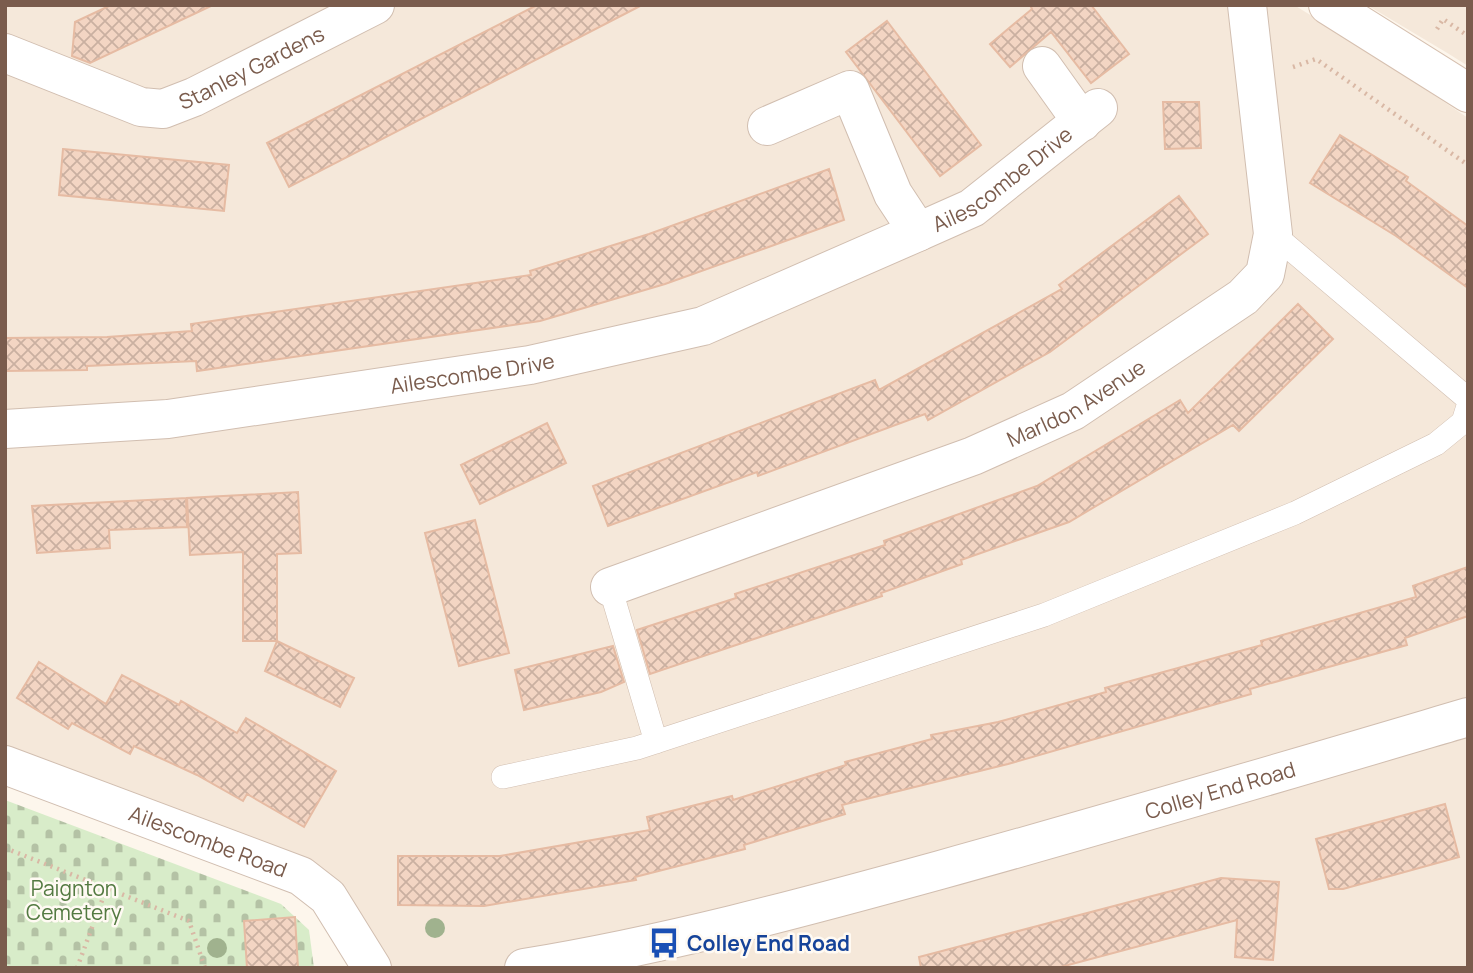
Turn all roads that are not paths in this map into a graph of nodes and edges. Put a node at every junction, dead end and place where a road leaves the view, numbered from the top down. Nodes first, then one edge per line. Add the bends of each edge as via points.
1 (375, 5) edge
2 (1247, 5) edge
3 (1328, 5) edge
4 (5, 53) edge
5 (1042, 66) dead end
6 (1468, 93) edge
7 (767, 126) dead end
8 (918, 232) junction
9 (1273, 234) junction
10 (1468, 399) edge
11 (1468, 406) edge
12 (5, 429) edge
13 (610, 587) joint
14 (1468, 717) edge
15 (656, 743) junction
16 (5, 765) edge
17 (503, 777) dead end
18 (372, 968) edge
19 (524, 968) edge

1 - 4 street, Stanley Gardens via 163,109 121,102
2 - 9 street, Marldon Avenue
3 - 6 street
5 - 8 street, Ailescombe Drive via 1090,115 972,208
7 - 8 street, Ailescombe Drive via 850,90 893,194
8 - 12 street, Ailescombe Drive via 703,326 530,365 168,419
9 - 10 lane
9 - 13 street, Marldon Avenue via 1265,274 1243,297 1073,411 973,456
11 - 15 lane via 1463,422 1436,444 1295,513 1044,615
13 - 15 lane
14 - 19 street, Colley End Road via 1126,819 808,906 664,943
15 - 17 lane
16 - 18 street, Ailescombe Road via 301,876 328,897

